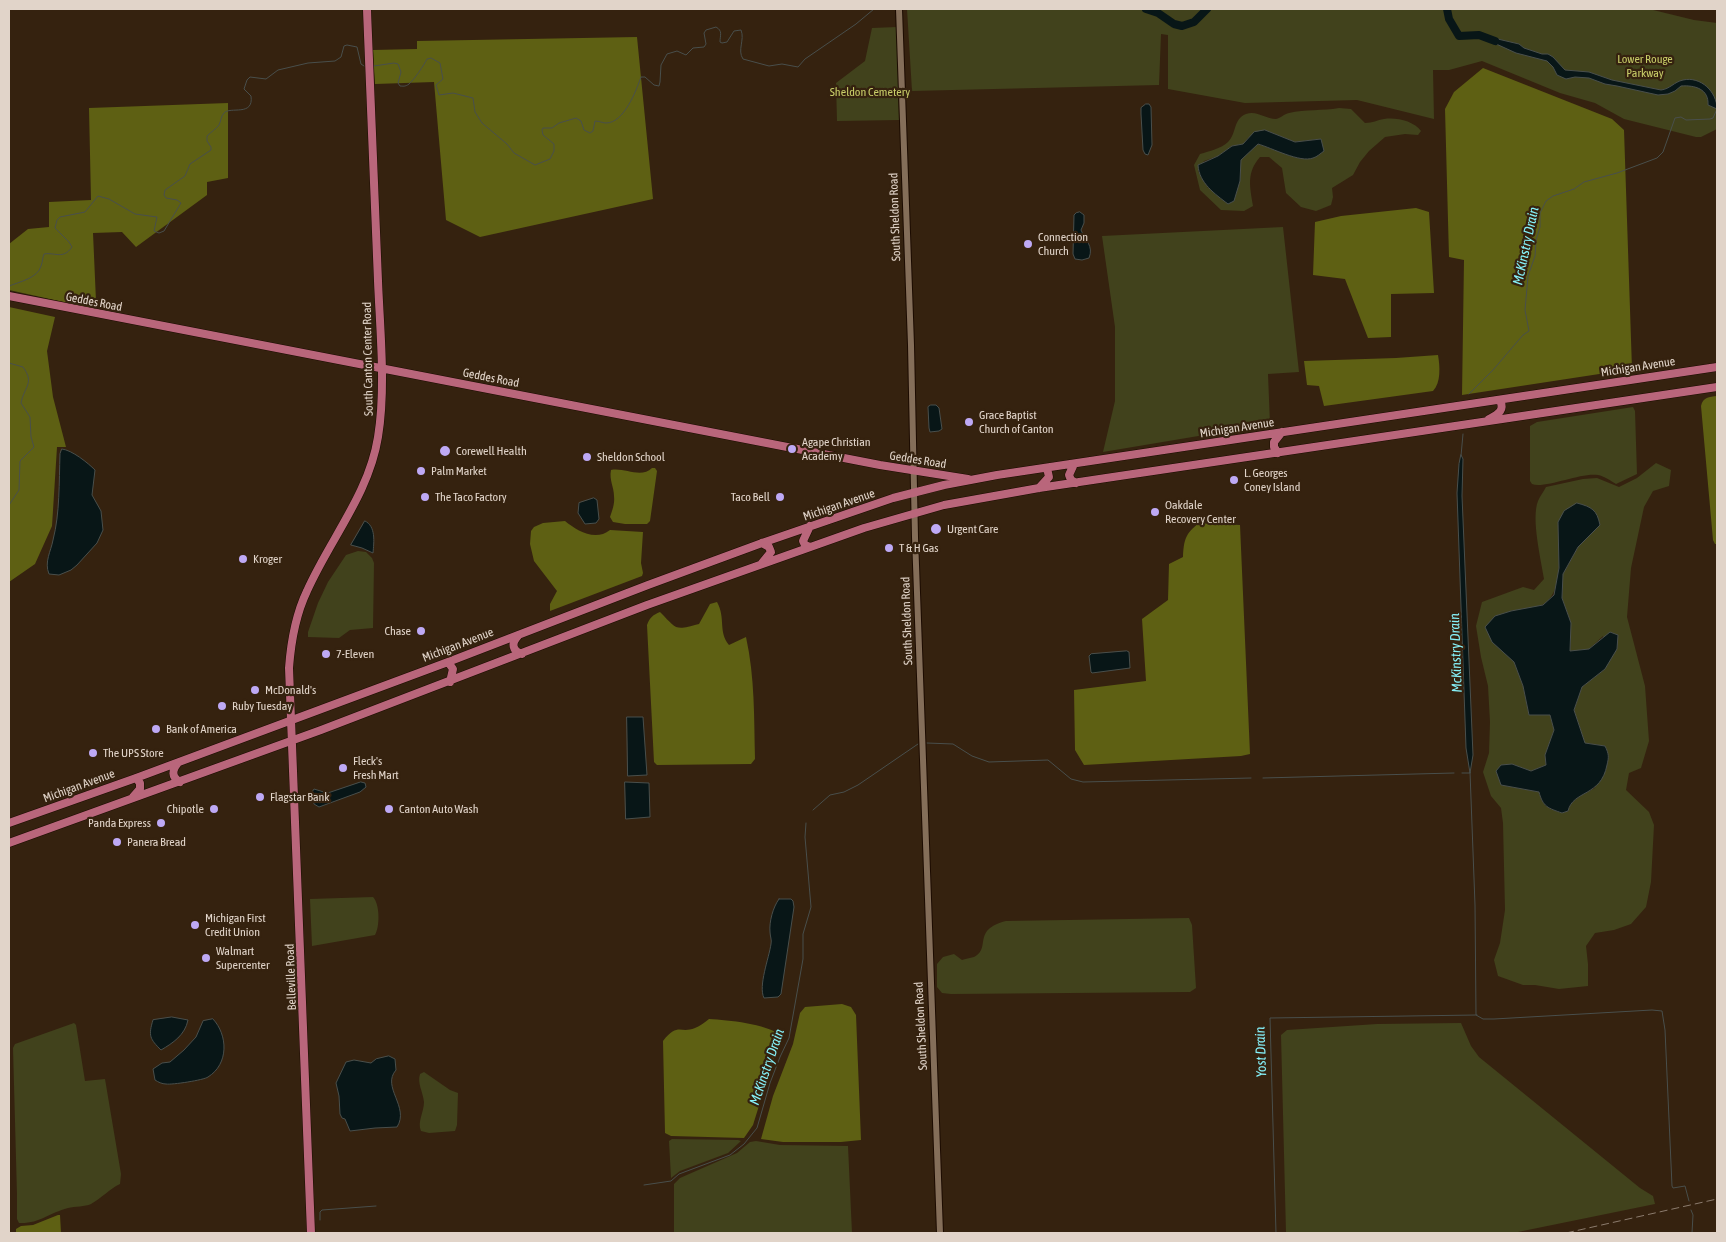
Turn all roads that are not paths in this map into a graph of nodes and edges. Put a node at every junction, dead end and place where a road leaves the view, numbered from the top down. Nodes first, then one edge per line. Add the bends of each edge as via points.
1 (367, 9) edge
2 (899, 9) edge
3 (9, 296) edge
4 (1717, 367) edge
5 (381, 369) junction
6 (1717, 387) edge
7 (1500, 400) junction
8 (1485, 422) junction
9 (1282, 432) junction
10 (1278, 453) junction
11 (1074, 464) junction
12 (1047, 468) junction
13 (914, 471) junction
14 (970, 480) junction
15 (1076, 483) junction
16 (1039, 488) junction
17 (914, 492) junction
18 (914, 513) junction
19 (810, 526) junction
20 (762, 543) junction
21 (810, 547) junction
22 (761, 564) junction
23 (520, 634) junction
24 (522, 654) junction
25 (448, 662) junction
26 (450, 682) junction
27 (291, 720) junction
28 (292, 741) junction
29 (179, 761) junction
30 (136, 778) junction
31 (180, 782) junction
32 (129, 800) junction
33 (9, 823) edge
34 (9, 844) edge
35 (311, 1233) edge
36 (940, 1233) edge

1 - 5 main road, South Canton Center Road
2 - 13 street, South Sheldon Road
3 - 5 main road, Geddes Road
4 - 7 main road, Michigan Avenue
5 - 13 main road, Geddes Road
5 - 27 main road, South Canton Center Road via 380,425 370,467 357,498 308,587 293,632 289,677
6 - 8 main road
7 - 8 main road via 1500,412
7 - 9 main road, Michigan Avenue
8 - 10 main road
9 - 10 main road via 1274,442
9 - 11 main road, Michigan Avenue
10 - 15 main road
11 - 12 main road, Michigan Avenue
11 - 15 main road via 1069,474
12 - 14 main road, Michigan Avenue
12 - 16 main road via 1049,477
13 - 14 main road, Geddes Road
13 - 17 street, South Sheldon Road
14 - 17 main road, Michigan Avenue
15 - 16 main road
16 - 18 main road
17 - 18 street, South Sheldon Road
17 - 19 main road, Michigan Avenue
18 - 21 main road
18 - 36 street, South Sheldon Road
19 - 20 main road, Michigan Avenue
19 - 21 main road via 803,540
20 - 22 main road via 769,547 770,552
20 - 23 main road, Michigan Avenue
21 - 22 main road
22 - 24 main road
23 - 24 main road via 513,646
23 - 25 main road, Michigan Avenue
24 - 26 main road
25 - 26 main road via 454,669
25 - 27 main road, Michigan Avenue
26 - 28 main road
27 - 28 main road, Belleville Road
27 - 29 main road, Michigan Avenue
28 - 31 main road
28 - 35 main road, Belleville Road
29 - 30 main road, Michigan Avenue
29 - 31 main road via 173,772
30 - 32 main road via 140,790
30 - 33 main road, Michigan Avenue
31 - 32 main road
32 - 34 main road

